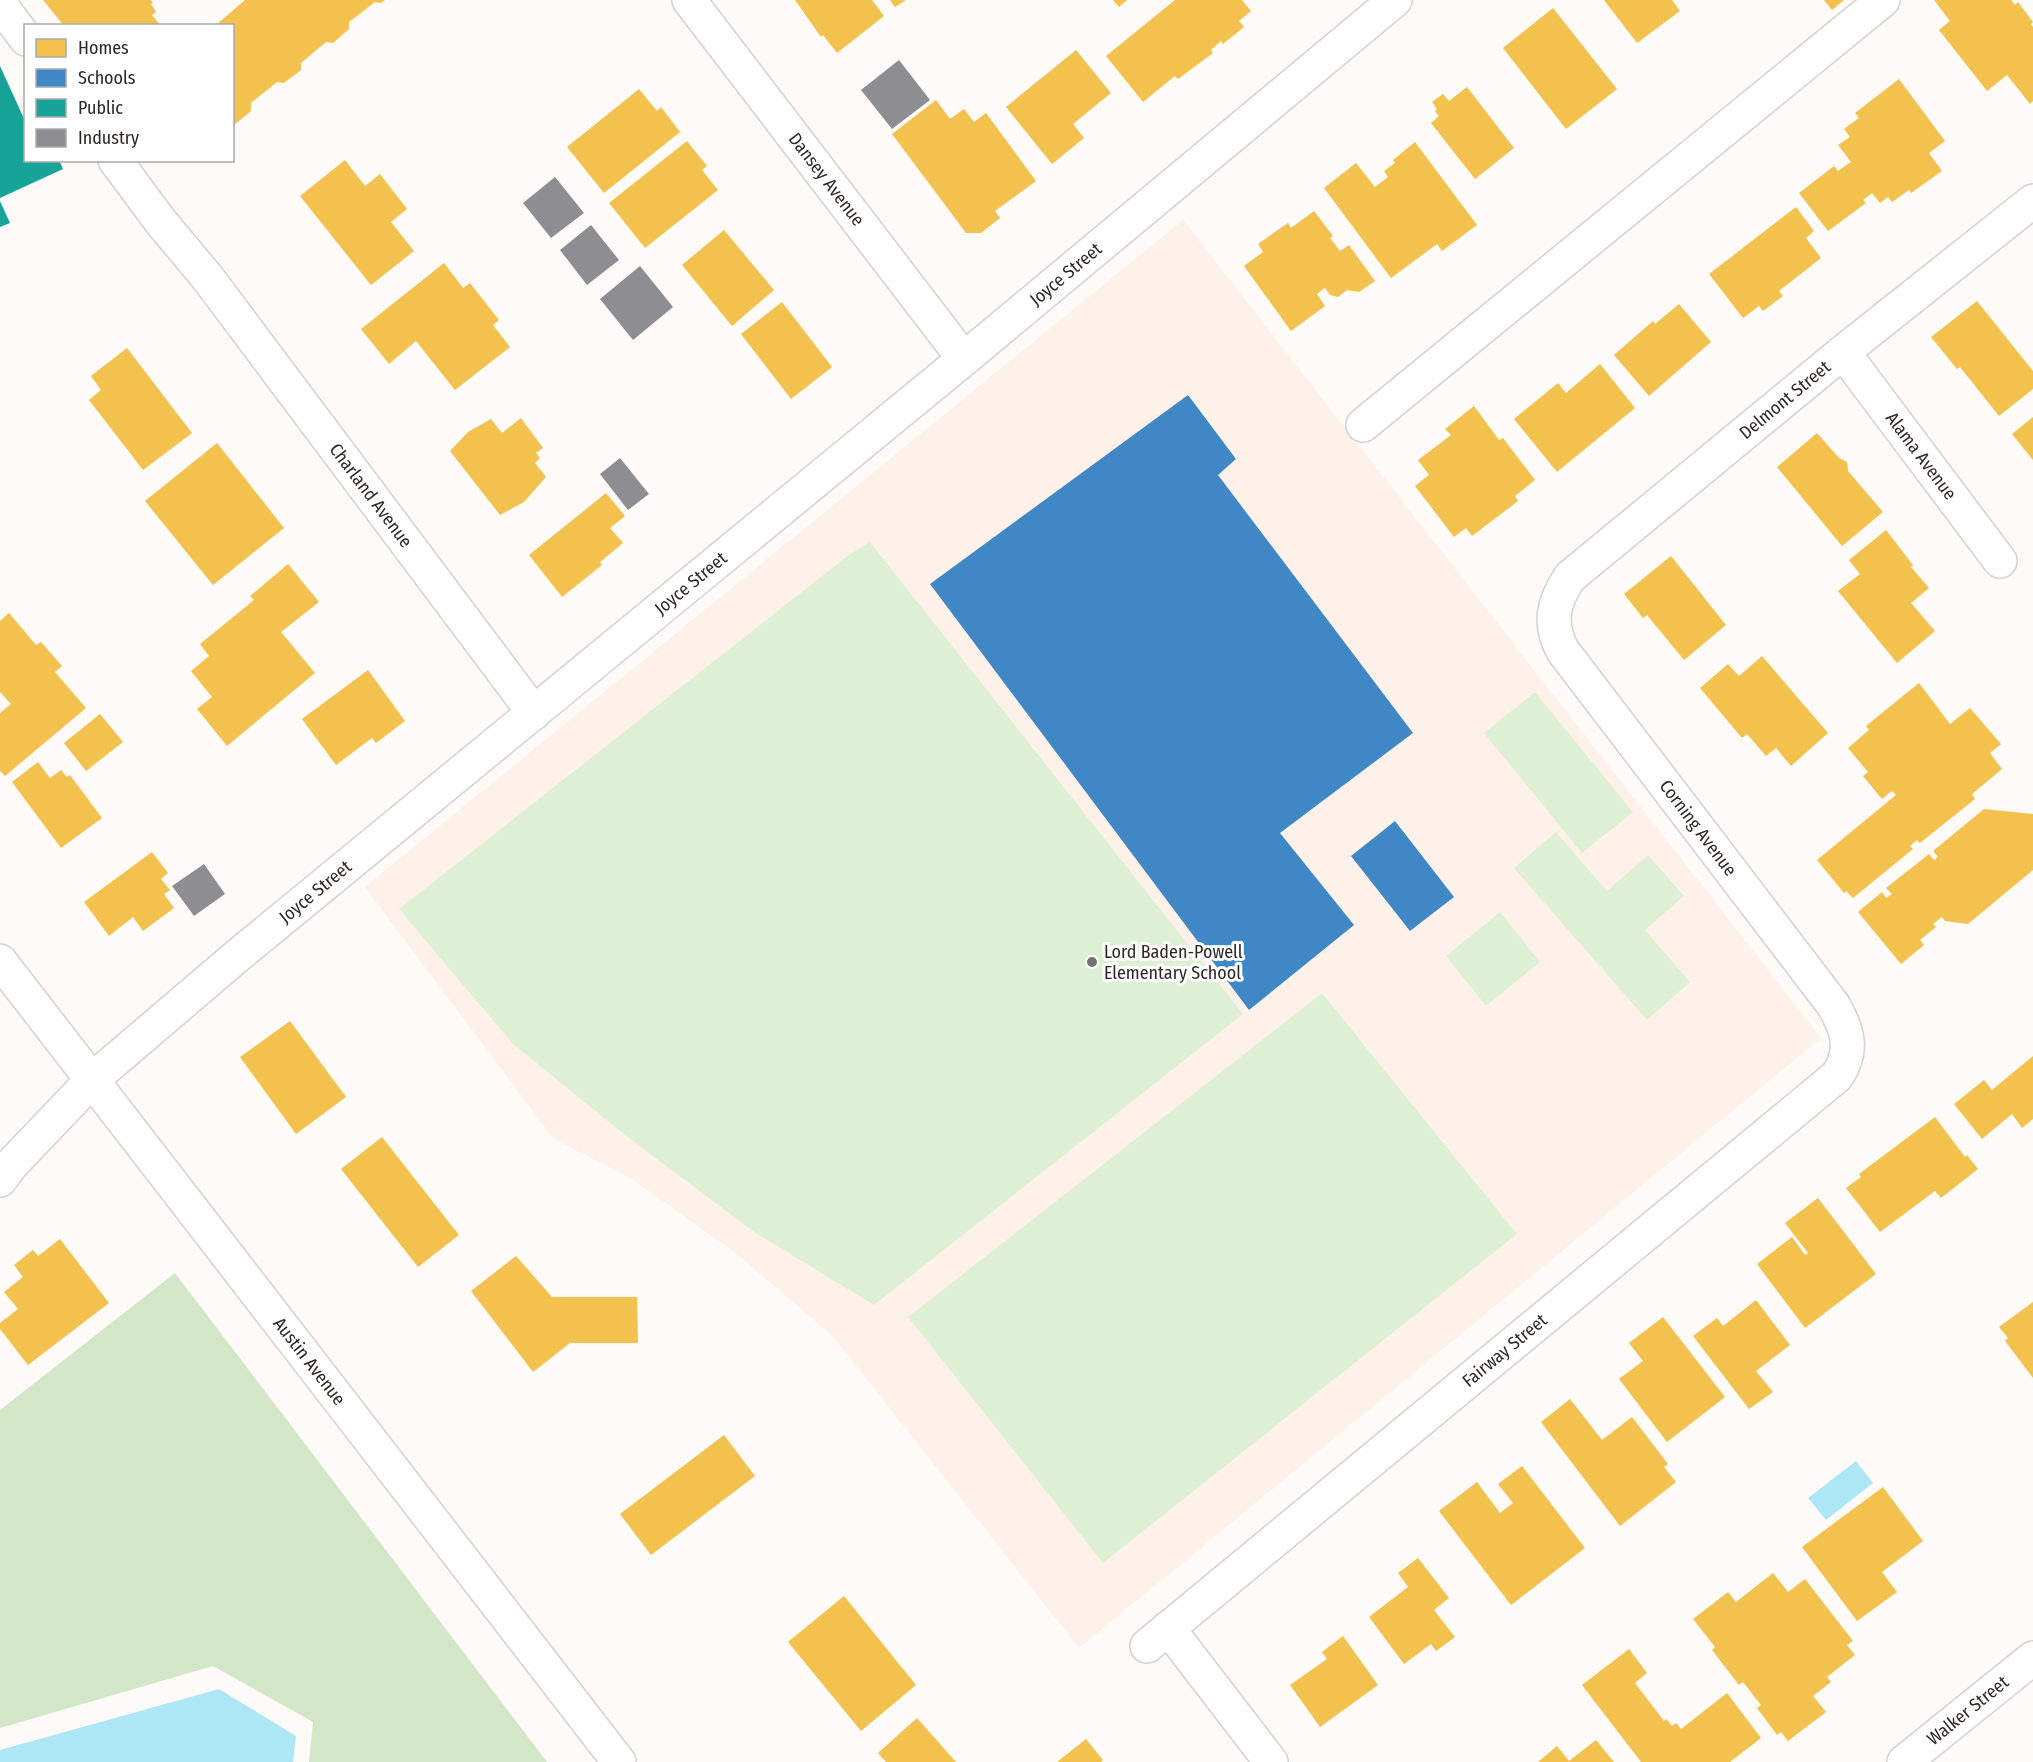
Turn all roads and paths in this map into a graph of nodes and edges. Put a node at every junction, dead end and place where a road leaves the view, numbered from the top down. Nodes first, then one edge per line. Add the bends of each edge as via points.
1 (689, 0) edge
2 (1395, 0) edge
3 (1883, 0) edge
4 (0, 4) edge
5 (24, 36) edge
6 (117, 162) edge
7 (2033, 201) edge
8 (1844, 351) junction
9 (964, 359) junction
10 (1363, 425) dead end
11 (2000, 561) dead end
12 (1555, 610) joint
13 (534, 713) junction
14 (0, 961) edge
15 (1848, 1046) joint
16 (93, 1079) junction
17 (0, 1180) edge
18 (2033, 1658) edge
19 (619, 1762) edge
20 (1271, 1762) edge
21 (1904, 1762) edge

1 - 9 street, Dansey Avenue
2 - 9 street, Joyce Street
3 - 10 street
4 - 5 street
6 - 13 street, Charland Avenue
7 - 8 street, Delmont Street
8 - 11 street, Alama Avenue
8 - 12 street, Delmont Street via 1570,577 1560,591
9 - 13 street, Joyce Street
12 - 15 street, Corning Avenue via 1555,637 1563,651 1834,1006 1844,1024
13 - 16 street, Joyce Street
14 - 16 street, Austin Avenue
15 - 20 street, Fairway Street via 1845,1064 1837,1076 1158,1637
16 - 17 street, Joyce Street
16 - 19 street, Austin Avenue
18 - 21 street, Walker Street

